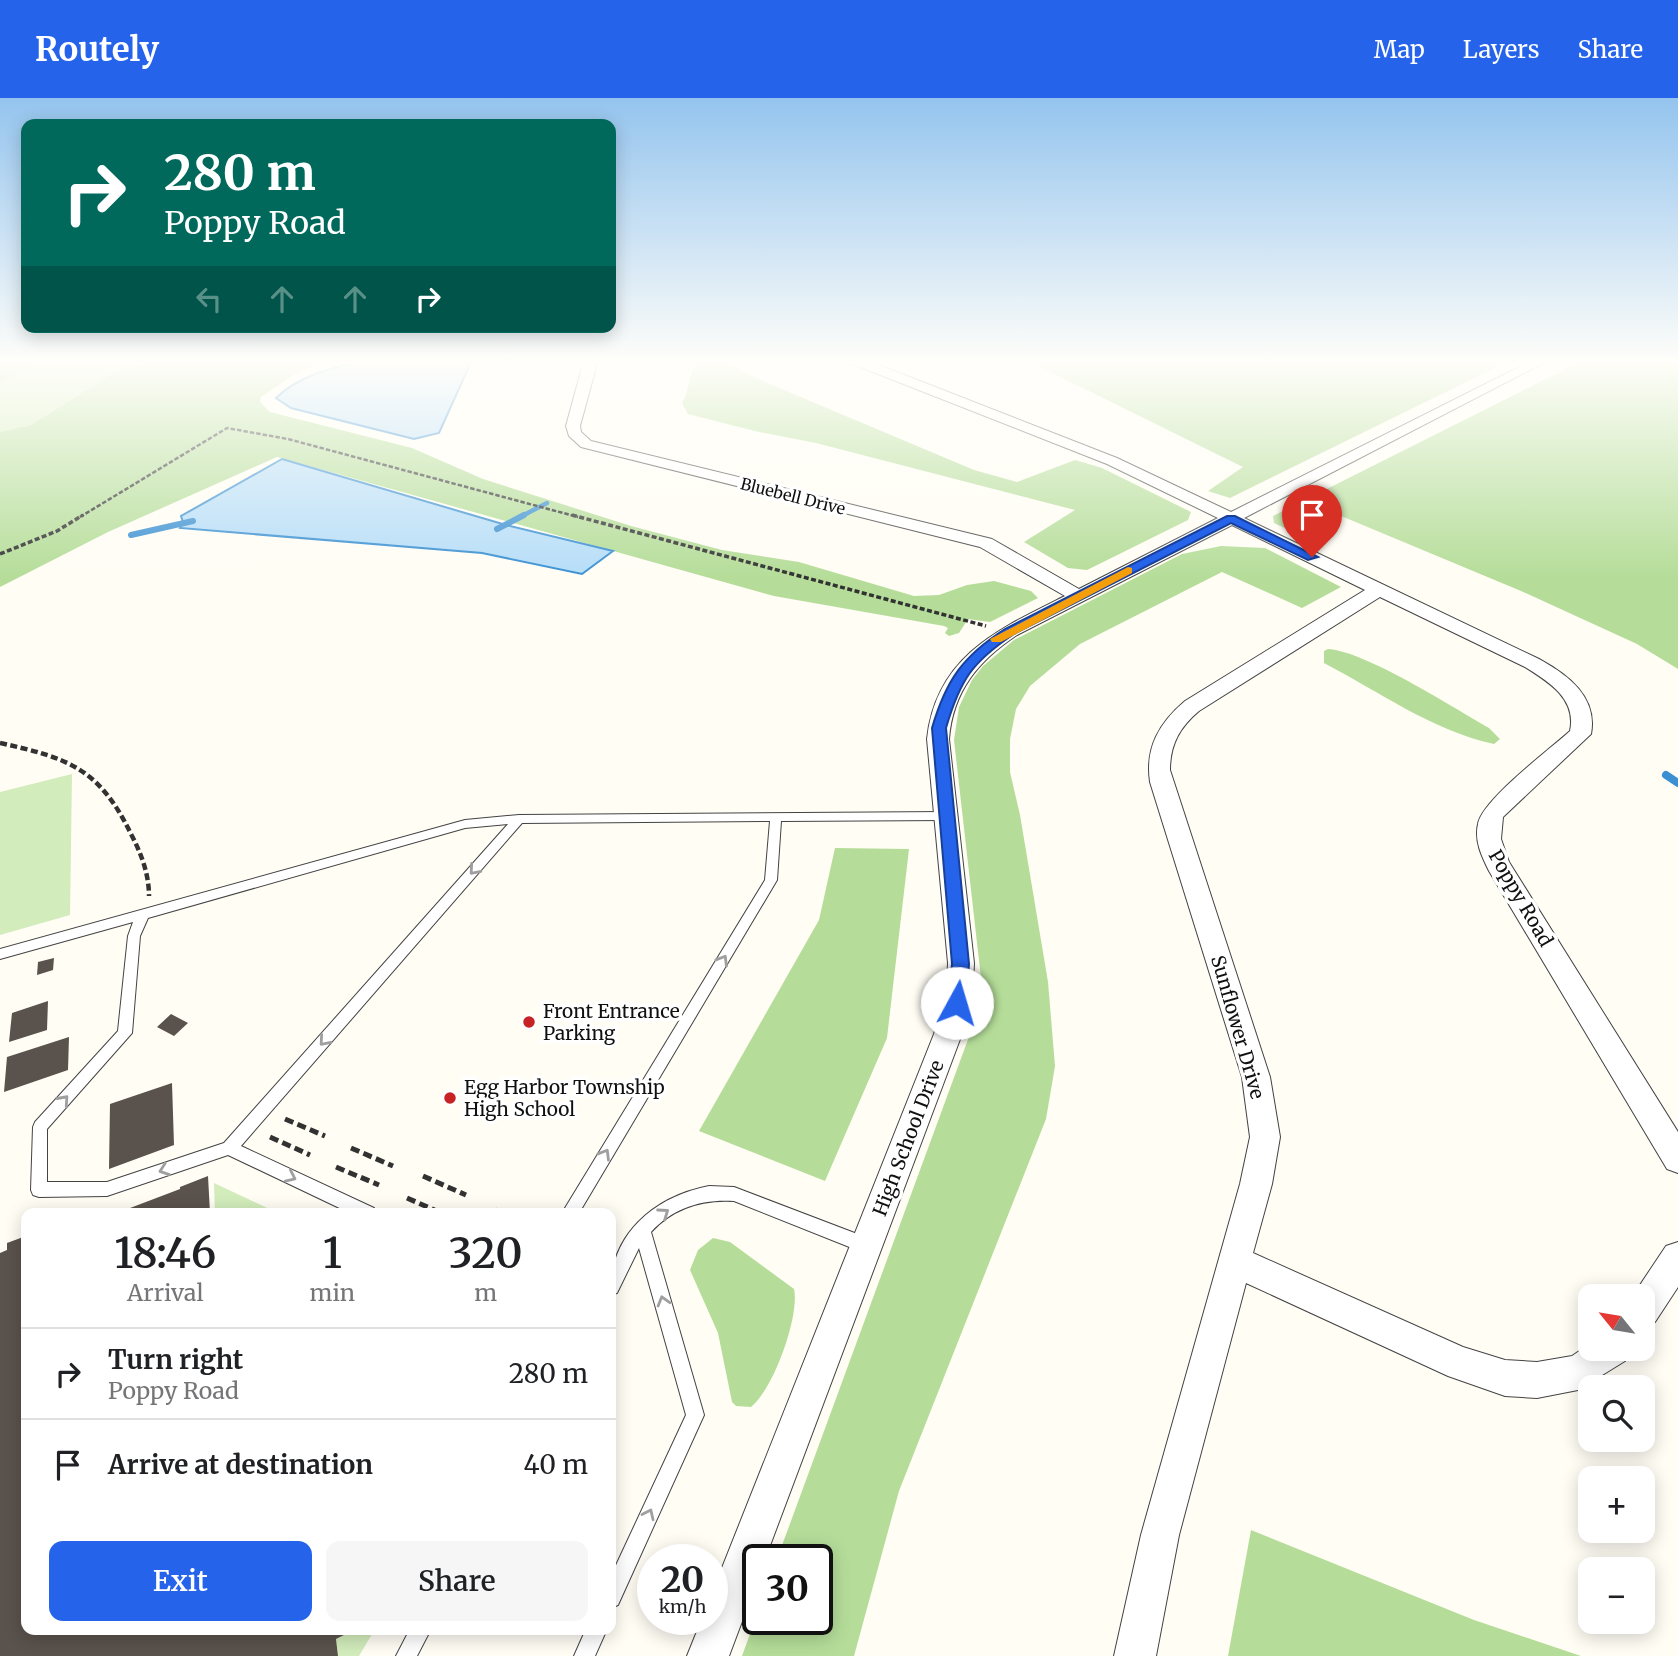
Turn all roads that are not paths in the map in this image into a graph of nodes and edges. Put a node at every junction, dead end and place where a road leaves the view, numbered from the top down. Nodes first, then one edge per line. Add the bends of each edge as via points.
1 (574, 433) edge
2 (1041, 433) edge
3 (1399, 433) edge
4 (1231, 518) junction
5 (1378, 590) junction
6 (1079, 596) junction
7 (946, 816) junction
8 (776, 817) junction
9 (519, 819) junction
10 (143, 913) junction
11 (0, 954) edge
12 (229, 1148) junction
13 (1678, 1159) edge
14 (357, 1208) edge
15 (573, 1208) edge
16 (642, 1230) junction
17 (867, 1246) junction
18 (1678, 1258) edge
19 (1234, 1261) junction
20 (616, 1278) edge
21 (1656, 1291) edge
22 (1594, 1362) edge
23 (616, 1587) edge
24 (418, 1635) edge
25 (594, 1635) edge
26 (406, 1656) edge
27 (584, 1656) edge
28 (708, 1656) edge
29 (1135, 1656) edge

1 - 6 street, Bluebell Drive via 586,444 986,544
2 - 4 street, Poppy Road
3 - 4 street, High School Drive
4 - 5 street, Poppy Road
4 - 6 street, High School Drive
5 - 13 street, Poppy Road via 1532,663 1559,681 1577,701 1583,722 1580,734 1494,812 1489,841 1498,865
5 - 19 street, Sunflower Drive via 1192,706 1168,729 1161,748 1161,782 1256,1077 1263,1116 1262,1160
6 - 7 street, High School Drive via 999,638 968,664 954,683 939,728
7 - 8 lane
7 - 17 street, High School Drive via 961,985 948,1034
8 - 9 lane
15 -> 8 lane via 771,880
9 - 10 lane via 426,833
9 -> 12 lane
10 - 11 lane
12 -> 10 lane via 107,1189 39,1189 40,1127 125,1033 134,936
12 -> 14 lane
16 -> 17 lane via 688,1197 721,1192
16 - 20 lane
23 -> 16 lane via 695,1415
17 - 28 street, High School Drive
18 - 21 street
19 - 22 street via 1460,1364 1505,1378 1537,1380 1578,1373
19 - 29 street, Sunflower Drive via 1157,1548
24 - 26 lane
25 - 27 lane

